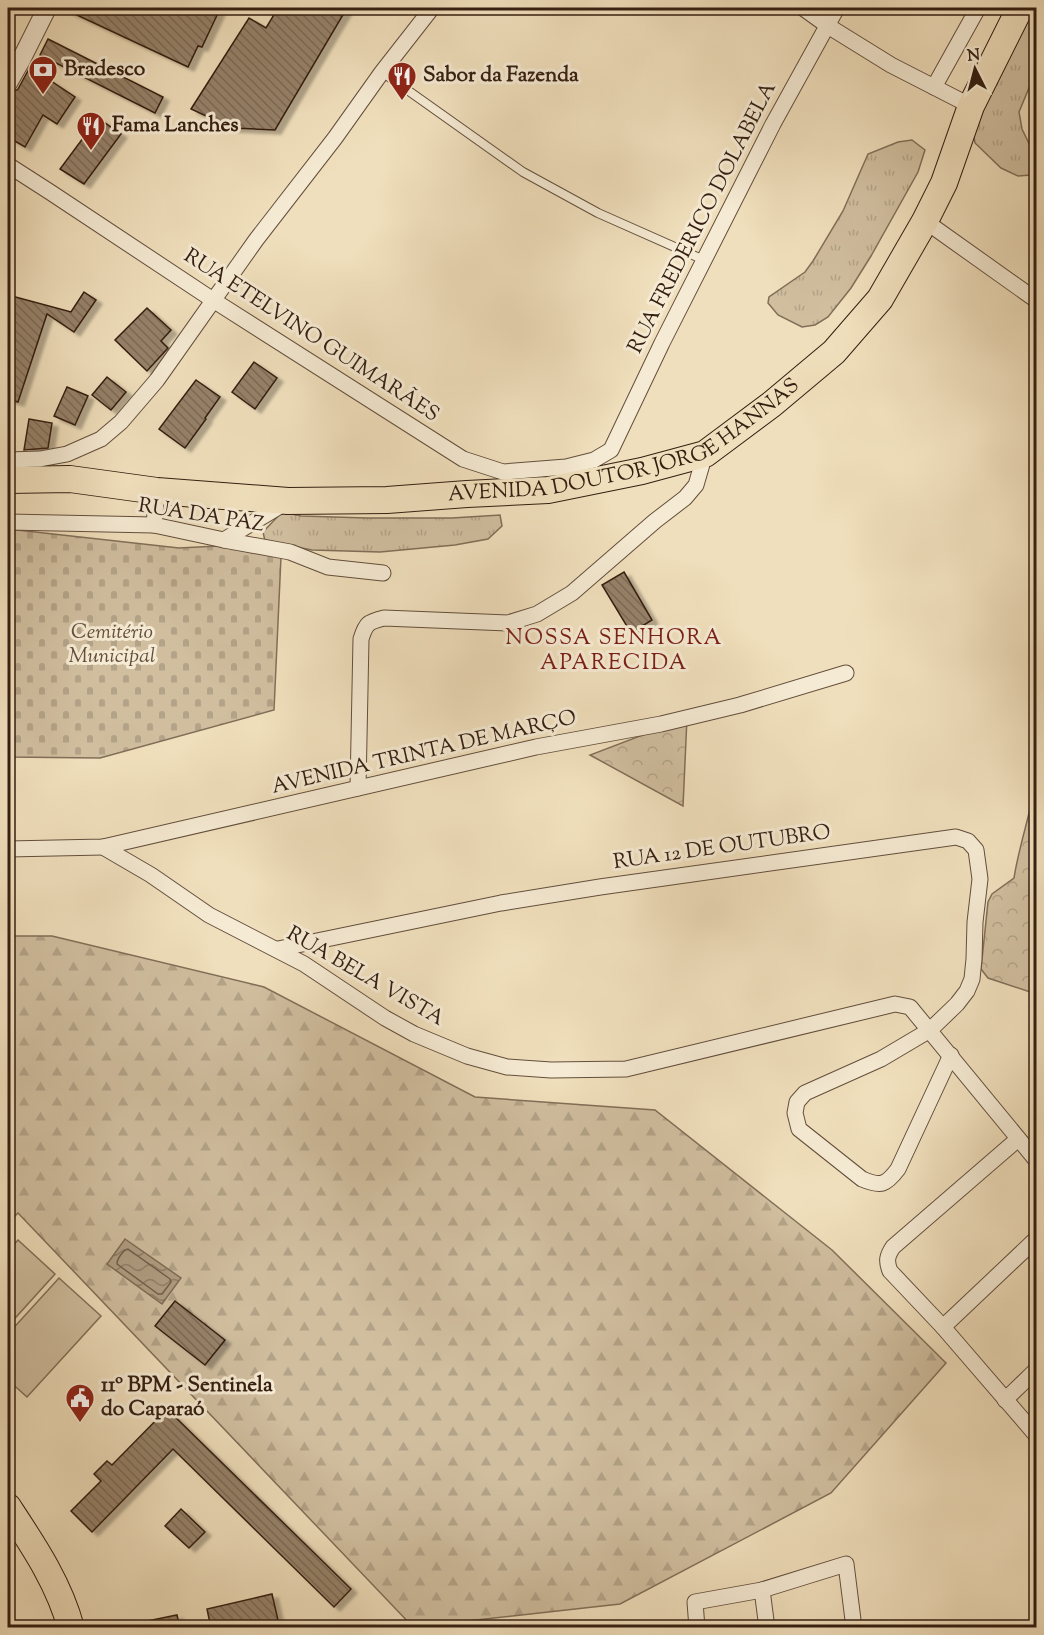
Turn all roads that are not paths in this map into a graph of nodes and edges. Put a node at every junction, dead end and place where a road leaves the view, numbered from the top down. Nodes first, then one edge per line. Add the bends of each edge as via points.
1 (47, 8) edge
2 (432, 8) edge
3 (803, 8) edge
4 (837, 8) edge
5 (978, 8) edge
6 (1020, 8) edge
7 (828, 26) junction
8 (382, 72) junction
9 (8, 83) edge
10 (934, 87) junction
11 (971, 106) junction
12 (8, 165) edge
13 (925, 221) junction
14 (704, 260) junction
15 (213, 300) junction
16 (1036, 300) edge
17 (611, 450) joint
18 (705, 454) junction
19 (8, 460) edge
20 (8, 480) edge
21 (157, 491) junction
22 (288, 501) junction
23 (8, 522) edge
24 (154, 525) junction
25 (224, 540) junction
26 (383, 573) dead end
27 (846, 673) dead end
28 (358, 788) junction
29 (103, 847) junction
30 (8, 849) edge
31 (278, 950) junction
32 (930, 1030) junction
33 (951, 1055) junction
34 (1018, 1139) junction
35 (1036, 1160) edge
36 (1036, 1239) edge
37 (943, 1327) junction
38 (1036, 1370) edge
39 (1005, 1400) junction
40 (1036, 1435) edge
41 (8, 1507) edge
42 (762, 1590) junction
43 (71, 1628) edge
44 (697, 1628) edge
45 (767, 1628) edge
46 (854, 1628) edge

1 - 9 street
2 - 8 street
3 - 7 street
4 - 7 street, RUA FREDERICO DOLABELA
5 - 10 street
6 - 11 highway, AVENIDA DOUTOR JORGE HANNAS
7 - 10 street
7 - 14 street, RUA FREDERICO DOLABELA
8 - 14 lane via 523,172 598,213
8 - 15 street
10 - 11 street
11 - 13 highway, AVENIDA DOUTOR JORGE HANNAS via 944,183
12 - 15 street, RUA ETELVINO GUIMARÃES
13 - 16 street
13 - 18 highway, AVENIDA DOUTOR JORGE HANNAS via 880,299 834,352
14 - 17 street, RUA FREDERICO DOLABELA
15 - 17 street, RUA ETELVINO GUIMARÃES via 463,459 503,472 566,466 594,460
15 - 19 street via 157,380 122,422 101,439 68,454
18 - 22 highway, AVENIDA DOUTOR JORGE HANNAS via 548,490 387,500
18 - 28 street via 696,485 685,498 572,593 537,614 508,623 398,617 365,626 361,639
20 - 21 highway, AVENIDA DOUTOR JORGE HANNAS via 70,479
21 - 22 highway, AVENIDA DOUTOR JORGE HANNAS
21 - 24 street
22 - 25 street
23 - 24 street, RUA DA PAZ
24 - 25 street, RUA DA PAZ
25 - 26 street, RUA DA PAZ via 290,552 328,567
27 - 28 street, AVENIDA TRINTA DE MARÇO via 661,724 536,747
28 - 29 street, AVENIDA TRINTA DE MARÇO
29 - 30 street, AVENIDA TRINTA DE MARÇO
29 - 31 street, RUA BELA VISTA via 209,915
31 - 32 street, RUA BELA VISTA via 414,1034 467,1056 507,1067 626,1069 895,1004 910,1007
31 - 32 street, RUA 12 DE OUTUBRO via 501,903 956,837 968,841 976,850 980,879 972,979 957,1004
32 - 33 street
32 - 33 street, RUA 12 DE OUTUBRO via 881,1059 805,1093 797,1102 795,1113 799,1129 862,1179 883,1184 898,1169
33 - 34 street
34 - 35 street
34 - 37 street via 888,1254 890,1271
36 - 37 street
37 - 39 street
38 - 39 street
39 - 40 street
41 - 43 highway via 41,1557
42 - 44 street via 695,1602
42 - 45 street
42 - 46 street via 846,1564

